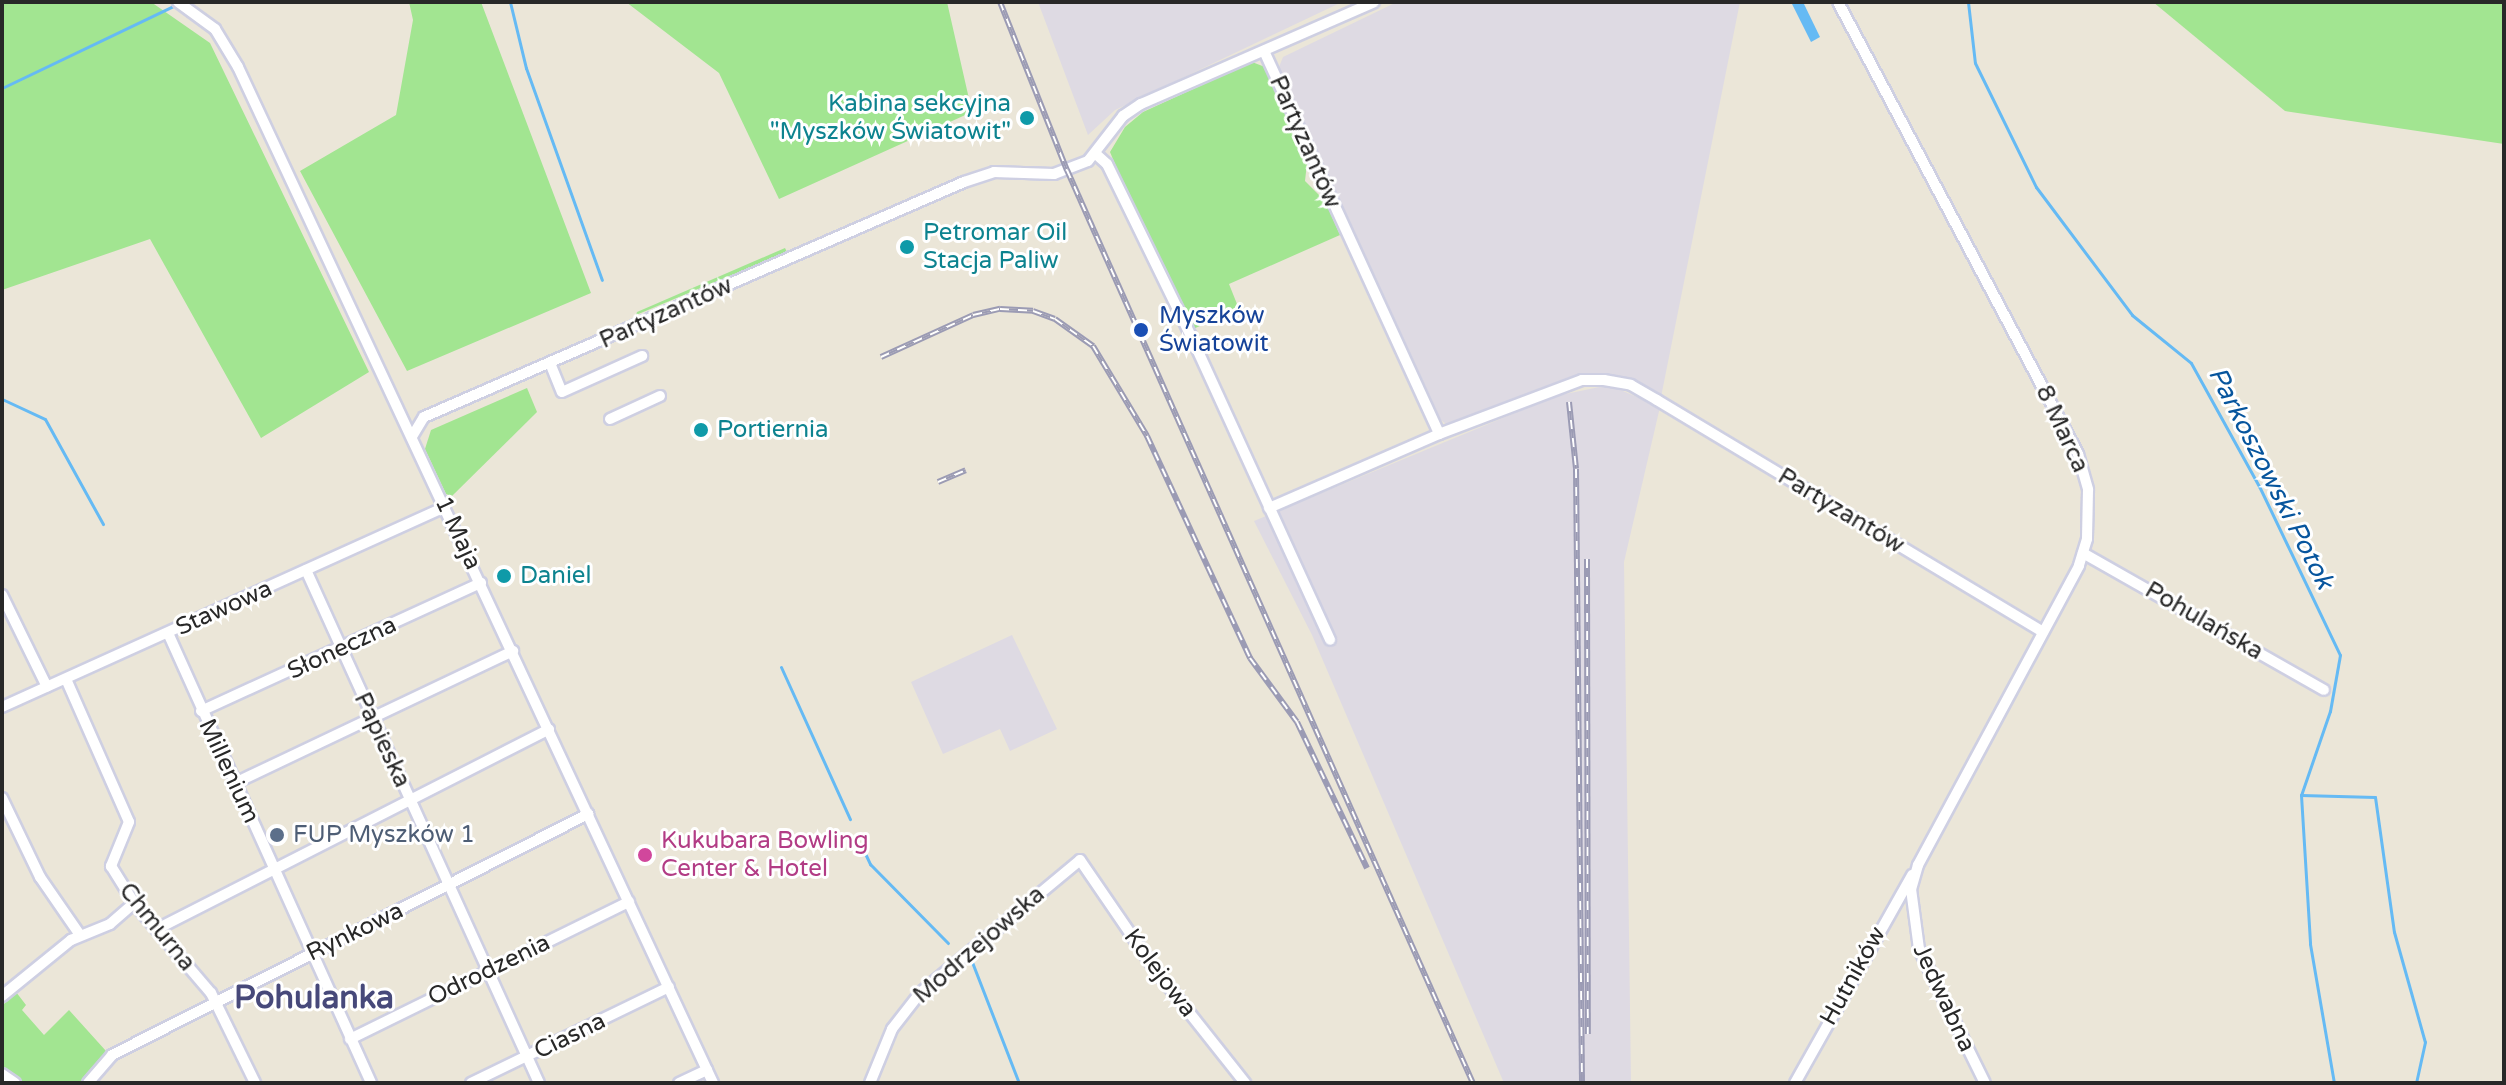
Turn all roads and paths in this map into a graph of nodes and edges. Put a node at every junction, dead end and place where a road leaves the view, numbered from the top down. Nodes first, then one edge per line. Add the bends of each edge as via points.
1 (1374, 2) edge
2 (1838, 2) edge
3 (181, 4) edge
4 (1264, 51) junction
5 (1097, 155) junction
6 (642, 356) dead end
7 (550, 363) junction
8 (660, 396) dead end
9 (610, 419) dead end
10 (1439, 434) junction
11 (413, 435) junction
12 (445, 507) junction
13 (1269, 508) junction
14 (2083, 553) junction
15 (306, 570) junction
16 (481, 583) junction
17 (2, 595) edge
18 (2043, 632) junction
19 (168, 633) junction
20 (1330, 640) dead end
21 (340, 649) junction
22 (513, 651) junction
23 (66, 679) junction
24 (47, 687) junction
25 (2324, 690) dead end
26 (2, 707) edge
27 (201, 711) junction
28 (373, 720) junction
29 (549, 729) junction
30 (235, 783) junction
31 (2, 798) edge
32 (409, 799) junction
33 (588, 814) junction
34 (1080, 860) joint
35 (275, 867) junction
36 (1915, 871) junction
37 (448, 886) junction
38 (629, 902) junction
39 (134, 903) junction
40 (1911, 910) joint
41 (157, 929) junction
42 (80, 935) junction
43 (313, 952) junction
44 (488, 969) junction
45 (669, 987) junction
46 (2, 996) edge
47 (216, 1003) junction
48 (350, 1039) junction
49 (527, 1057) junction
50 (707, 1070) junction
51 (2, 1074) edge
52 (15, 1083) edge
53 (88, 1083) edge
54 (255, 1083) edge
55 (371, 1083) edge
56 (471, 1083) edge
57 (539, 1083) edge
58 (679, 1083) edge
59 (713, 1083) edge
60 (870, 1083) edge
61 (1245, 1083) edge
62 (1795, 1083) edge
63 (1985, 1083) edge

1 - 4 street
2 - 14 street, 8 Marca via 2078,454 2089,501
3 - 11 street, 1 Maja via 215,29 229,47
4 - 5 street, Partyzantów via 1141,104 1123,116
4 - 10 street, Partyzantów
5 - 7 street, Partyzantów via 1054,174 994,172 964,182
5 - 13 street via 1107,164 1191,336
6 - 7 street via 562,392
7 - 11 street, Partyzantów via 424,417
8 - 9 street
10 - 13 street
10 - 18 street, Partyzantów via 1582,380 1631,385
11 - 12 street, 1 Maja
12 - 15 street, Stawowa
12 - 16 street, 1 Maja
13 - 20 street
14 - 18 street, 8 Marca
14 - 25 street, Pohulańska
15 - 19 street, Stawowa
15 - 21 street, Papieska
16 - 21 street, Słoneczna
16 - 22 street, 1 Maja
17 - 24 street
18 - 36 street, 8 Marca
19 - 23 street, Stawowa
19 - 27 street, Millenium
21 - 27 street, Słoneczna
21 - 28 street, Papieska
22 - 28 street
22 - 29 street, 1 Maja
23 - 24 street, Stawowa
23 - 39 street, Chmurna via 128,818 111,866
24 - 26 street, Stawowa
27 - 30 street, Millenium
28 - 30 street
28 - 32 street, Papieska
29 - 32 street
29 - 33 street, 1 Maja
30 - 35 street, Millenium
31 - 42 street via 40,877
32 - 35 street
32 - 37 street, Papieska
33 - 37 street, Rynkowa
33 - 38 street, 1 Maja
34 - 60 street, Modrzejowska via 920,993 892,1029
34 - 61 street, Kolejowa via 1154,968
35 - 41 street
35 - 43 street, Millenium
36 - 40 street, 8 Marca
36 - 62 street, Hutników
37 - 43 street, Rynkowa
37 - 44 street, Papieska
38 - 44 street, Odrodzenia
38 - 45 street, 1 Maja
39 - 41 street, Chmurna
39 - 42 street via 110,924
40 - 63 street, Jedwabna via 1919,949
41 - 47 street, Chmurna
42 - 46 street
43 - 47 street, Rynkowa
43 - 48 street, Millenium
44 - 48 street, Odrodzenia
44 - 49 street, Papieska
45 - 49 street, Ciasna
45 - 50 street, 1 Maja
47 - 53 street, Rynkowa via 112,1055
47 - 54 street, Chmurna
48 - 55 street, Millenium
49 - 56 street, Ciasna
49 - 57 street, Papieska
50 - 58 street
50 - 59 street, 1 Maja
51 - 52 street

